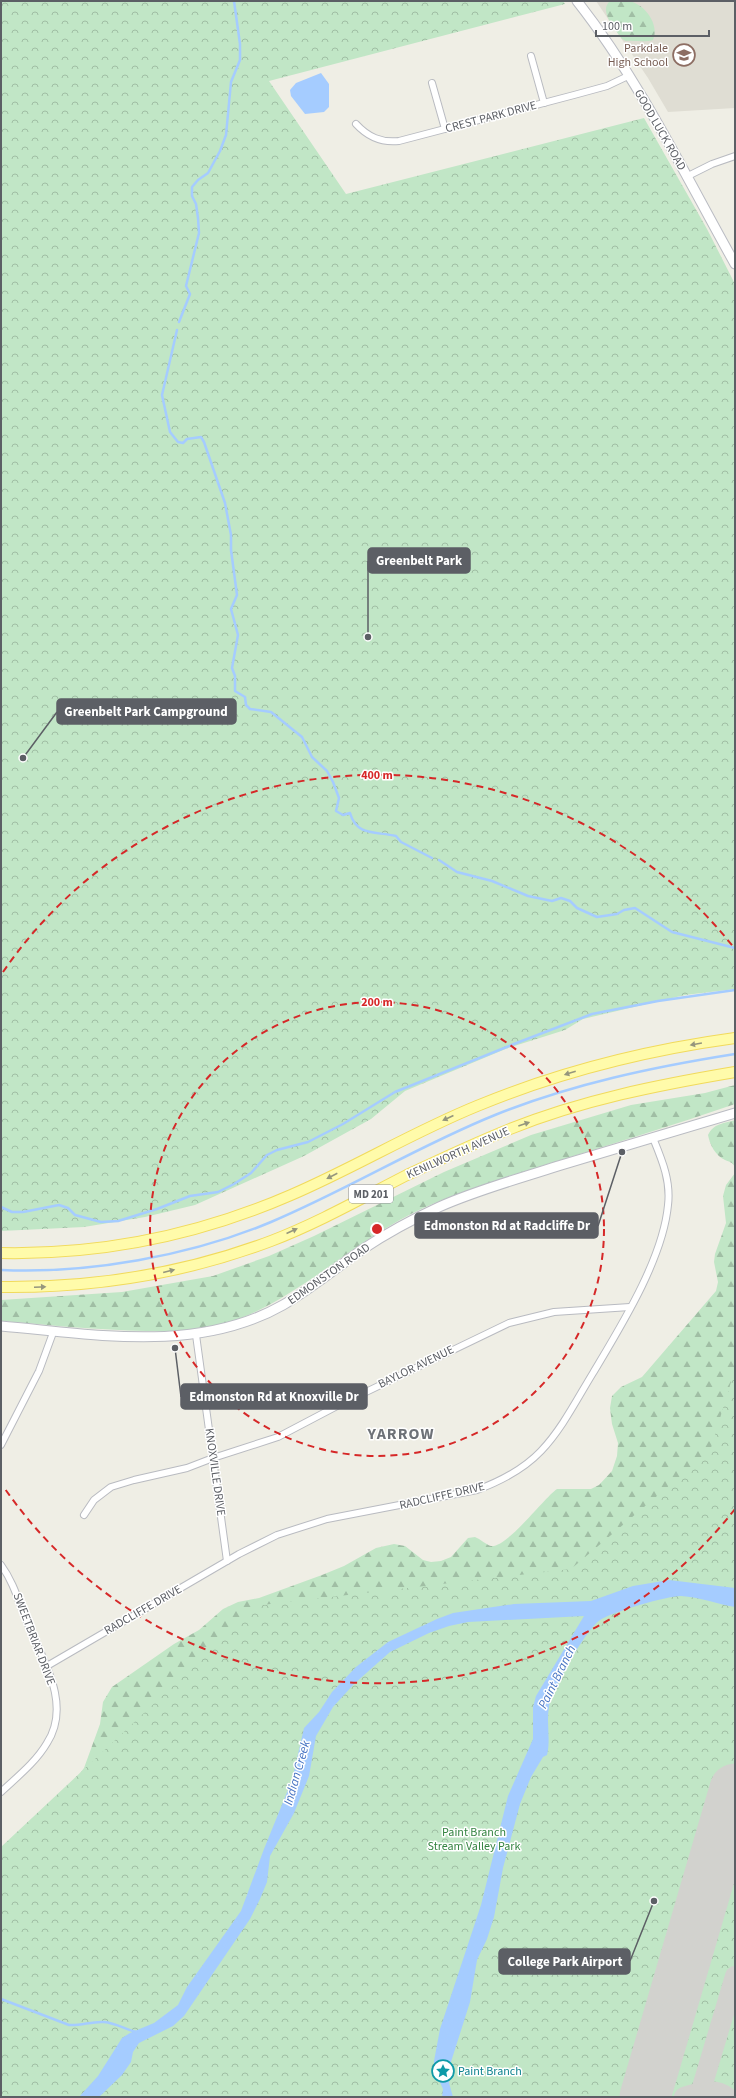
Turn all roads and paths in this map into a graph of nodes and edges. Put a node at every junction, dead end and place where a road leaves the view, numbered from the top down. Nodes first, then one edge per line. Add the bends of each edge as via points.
1 (577, 1) edge
2 (531, 56) dead end
3 (628, 76) junction
4 (432, 83) dead end
5 (544, 103) junction
6 (356, 124) dead end
7 (445, 129) junction
8 (735, 156) edge
9 (686, 177) junction
10 (735, 264) edge
11 (735, 1038) edge
12 (735, 1072) edge
13 (735, 1113) edge
14 (653, 1138) junction
15 (1, 1253) edge
16 (1, 1287) edge
17 (630, 1307) junction
18 (1, 1326) edge
19 (54, 1330) junction
20 (196, 1335) junction
21 (1, 1445) edge
22 (213, 1458) junction
23 (84, 1515) dead end
24 (227, 1561) junction
25 (1, 1565) edge
26 (47, 1666) junction
27 (1, 1792) edge

1 - 3 street, GOOD LUCK ROAD
2 - 5 street
3 - 5 street, CREST PARK DRIVE via 607,86
3 - 9 street, GOOD LUCK ROAD
4 - 7 street
5 - 7 street, CREST PARK DRIVE
6 - 7 street, CREST PARK DRIVE via 374,138 392,142
8 - 9 street
9 - 10 street, GOOD LUCK ROAD
11 -> 15 main road, MD 201 via 666,1049 584,1069 513,1092 451,1117 293,1194 217,1223 106,1248 44,1253
16 -> 12 main road, KENILWORTH AVENUE / MD 201 via 115,1281 154,1275 229,1256 327,1216 409,1174 512,1128 611,1096
13 - 14 street, EDMONSTON ROAD
14 - 17 street, RADCLIFFE DRIVE via 669,1189 667,1217 654,1259
14 - 20 street, EDMONSTON ROAD via 516,1179 440,1207 397,1228 365,1248 281,1307 226,1328
17 - 22 street, BAYLOR AVENUE via 554,1312 509,1322 278,1437
17 - 24 street, RADCLIFFE DRIVE via 561,1425 542,1450 525,1466 477,1490 327,1518 294,1528
18 - 19 street, EDMONSTON ROAD
19 - 20 street, EDMONSTON ROAD via 140,1336
19 - 21 street via 39,1371
20 - 22 street, KNOXVILLE DRIVE
22 - 23 street, BAYLOR AVENUE via 187,1468 111,1487 94,1500
22 - 24 street, KNOXVILLE DRIVE
24 - 26 street, RADCLIFFE DRIVE
25 - 26 street, SWEETBRIAR DRIVE via 13,1584
26 - 27 street, SWEETBRIAR DRIVE via 57,1706 52,1733 34,1761

